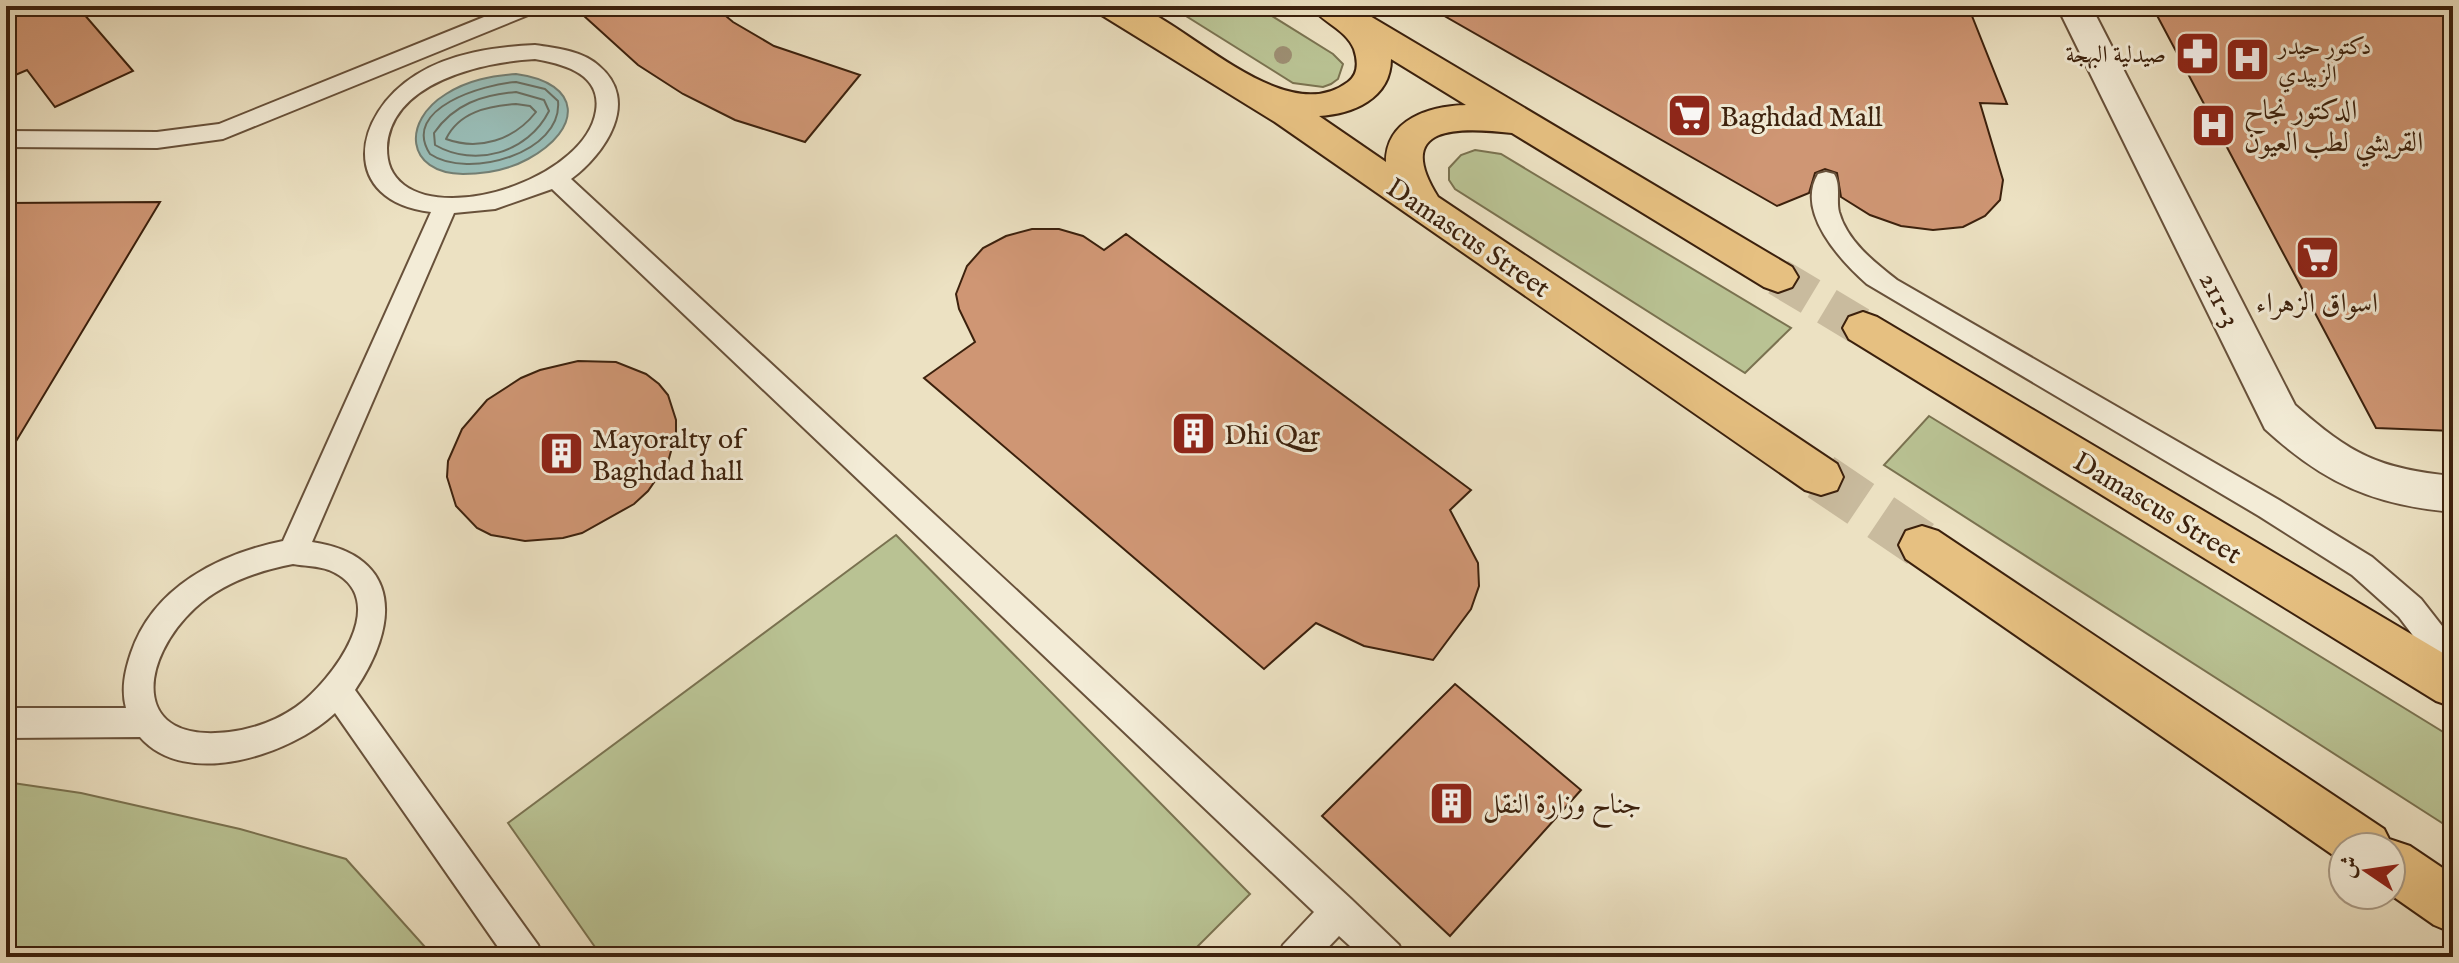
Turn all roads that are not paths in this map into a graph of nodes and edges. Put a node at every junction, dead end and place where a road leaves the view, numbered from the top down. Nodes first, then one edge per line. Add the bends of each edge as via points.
1 (530, 6) edge
2 (1112, 6) edge
3 (2074, 6) edge
4 (1334, 9) edge
5 (1251, 90) junction
6 (1532, 128) junction
7 (6, 139) edge
8 (554, 177) junction
9 (1826, 180) dead end
10 (446, 205) junction
11 (1425, 207) junction
12 (1778, 277) tunnel mouth
13 (1863, 328) tunnel mouth
14 (1821, 477) tunnel mouth
15 (2453, 494) edge
16 (1922, 545) tunnel mouth
17 (293, 552) junction
18 (2453, 664) edge
19 (2453, 685) edge
20 (337, 690) junction
21 (144, 722) junction
22 (6, 723) edge
23 (2342, 831) edge
24 (2407, 875) edge
25 (2453, 906) edge
26 (1339, 911) junction
27 (526, 957) edge
28 (1295, 957) edge
29 (1387, 957) edge

1 - 7 lane via 223,131 157,140
2 - 5 main road, Damascus Street
3 - 15 street, 211-3 via 2280,417 2316,451 2349,471 2390,485
4 - 5 main road via 1363,34 1375,53 1374,73 1364,87 1331,103 1306,105
4 - 6 main road
5 - 11 main road, Damascus Street
6 - 11 main road via 1473,115 1440,119 1418,131 1406,147 1404,165
6 - 12 main road
8 - 10 lane via 488,203
8 - 10 lane via 594,145 607,118 606,93 593,72 568,58 497,53 422,82 394,105 376,131 373,153 378,173 393,189
8 - 26 lane
9 - 18 lane via 1825,206 1838,237 1864,269 2362,566 2410,608
10 - 17 lane
11 - 14 main road, Damascus Street
13 - 19 main road, Damascus Street
16 - 23 main road
17 - 20 lane via 325,556 351,568 368,588 372,616 365,648
17 - 21 lane via 255,559 218,575 183,599 156,629 140,662 136,694
20 - 21 lane via 280,733 240,747 200,750 167,741
20 - 27 lane
21 - 22 lane
24 - 25 main road
26 - 28 lane
26 - 29 lane

